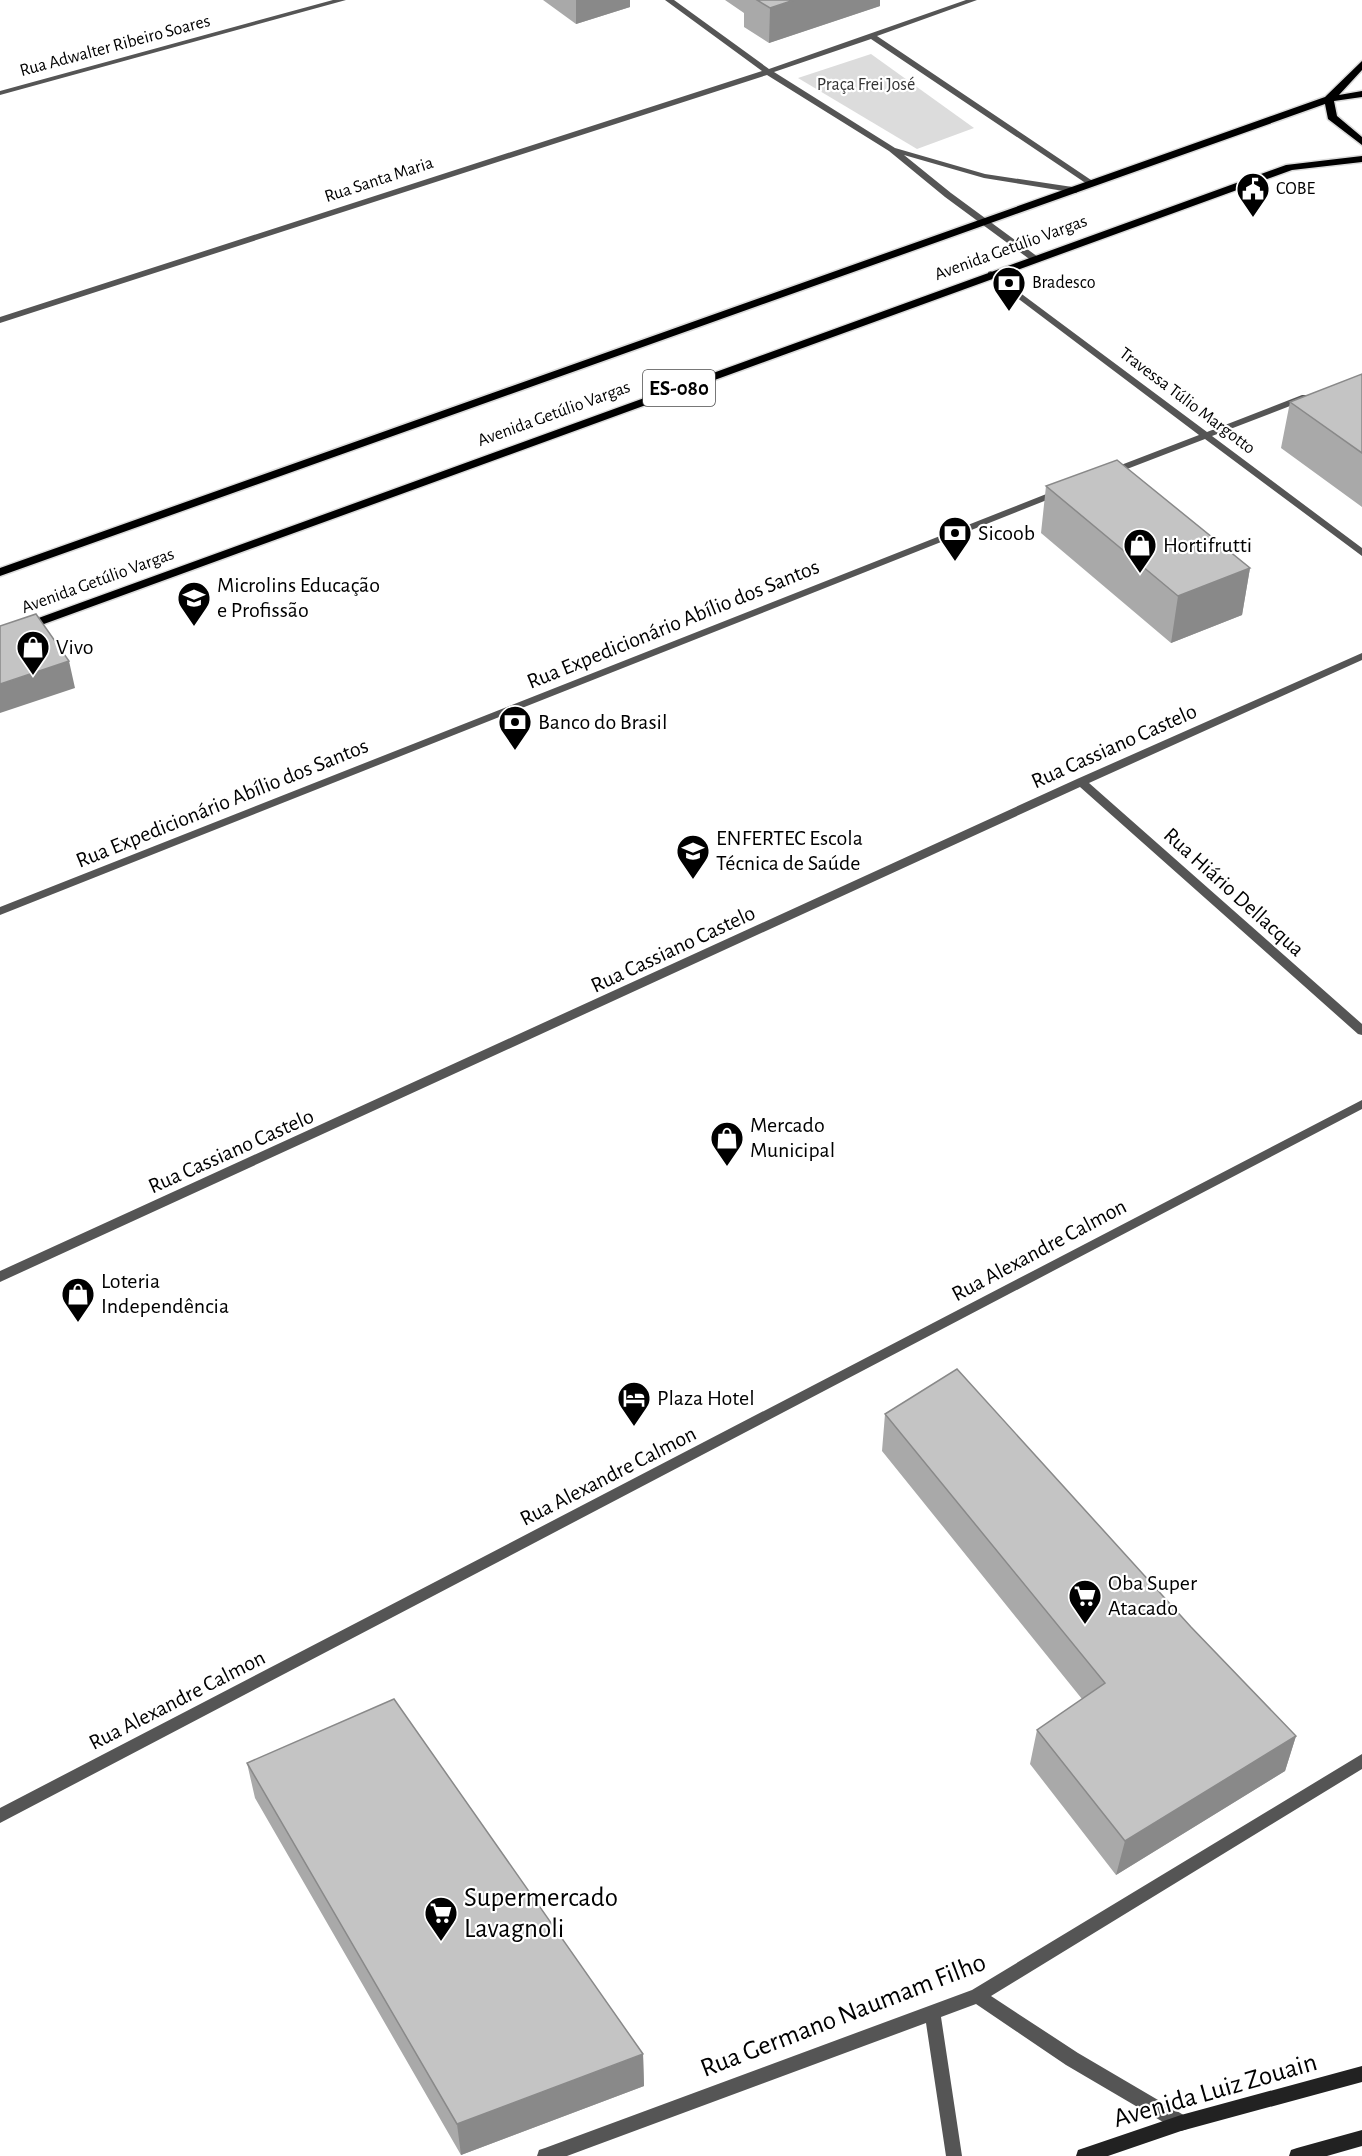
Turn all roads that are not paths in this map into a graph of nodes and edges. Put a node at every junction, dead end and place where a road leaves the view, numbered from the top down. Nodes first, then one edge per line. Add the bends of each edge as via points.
1 (342, 0) edge
2 (669, 0) edge
3 (973, 0) edge
4 (872, 36) junction
5 (1362, 64) edge
6 (768, 72) junction
7 (0, 93) edge
8 (1362, 94) edge
9 (1329, 99) junction
10 (1362, 142) edge
11 (892, 149) junction
12 (1362, 159) edge
13 (1093, 184) junction
14 (1076, 190) junction
15 (985, 223) junction
16 (1035, 259) junction
17 (992, 274) junction
18 (0, 320) edge
19 (1320, 391) edge
20 (1204, 435) junction
21 (1104, 474) edge
22 (1071, 488) edge
23 (1362, 553) edge
24 (0, 572) edge
25 (0, 636) edge
26 (1362, 656) edge
27 (1081, 782) junction
28 (0, 911) edge
29 (1362, 1031) edge
30 (1362, 1104) edge
31 (0, 1277) edge
32 (1362, 1761) edge
33 (0, 1816) edge
34 (977, 1996) junction
35 (932, 2012) junction
36 (1362, 2074) edge
37 (1181, 2123) junction
38 (1362, 2138) edge
39 (545, 2156) edge
40 (954, 2156) edge
41 (1083, 2156) edge
42 (1297, 2156) edge

1 - 7 street, Rua Adwalter Ribeiro Soares
2 - 6 street
3 - 4 street
4 - 6 street
4 - 13 street
5 - 9 main road, ES-080
6 - 11 street
6 - 18 street, Rua Santa Maria
8 - 9 main road, Avenida Getúlio Vargas
9 - 10 main road via 1332,117
9 - 13 main road, Avenida Getúlio Vargas / ES-080
11 - 14 street via 984,176
11 - 15 street
12 - 16 main road, Avenida Getúlio Vargas / ES-080 via 1290,167
13 - 14 main road, Avenida Getúlio Vargas / ES-080
14 - 15 main road, Avenida Getúlio Vargas / ES-080
15 - 16 street
15 - 24 main road, Avenida Getúlio Vargas / ES-080
16 - 17 main road, Avenida Getúlio Vargas / ES-080
17 - 20 street, Travessa Túlio Margotto
17 - 25 main road, Avenida Getúlio Vargas / ES-080
19 - 20 street
20 - 21 street
20 - 23 street, Travessa Túlio Margotto
22 - 28 street, Rua Expedicionário Abílio dos Santos
26 - 27 street, Rua Cassiano Castelo
27 - 29 street, Rua Hiário Dellacqua
27 - 31 street, Rua Cassiano Castelo
30 - 33 street, Rua Alexandre Calmon
32 - 34 street, Rua Germano Naumam Filho
34 - 35 street, Rua Germano Naumam Filho
34 - 37 street via 1072,2059
35 - 39 street, Rua Germano Naumam Filho
35 - 40 street
36 - 37 street, Avenida Luiz Zouain
37 - 41 street, Avenida Luiz Zouain
38 - 42 street

